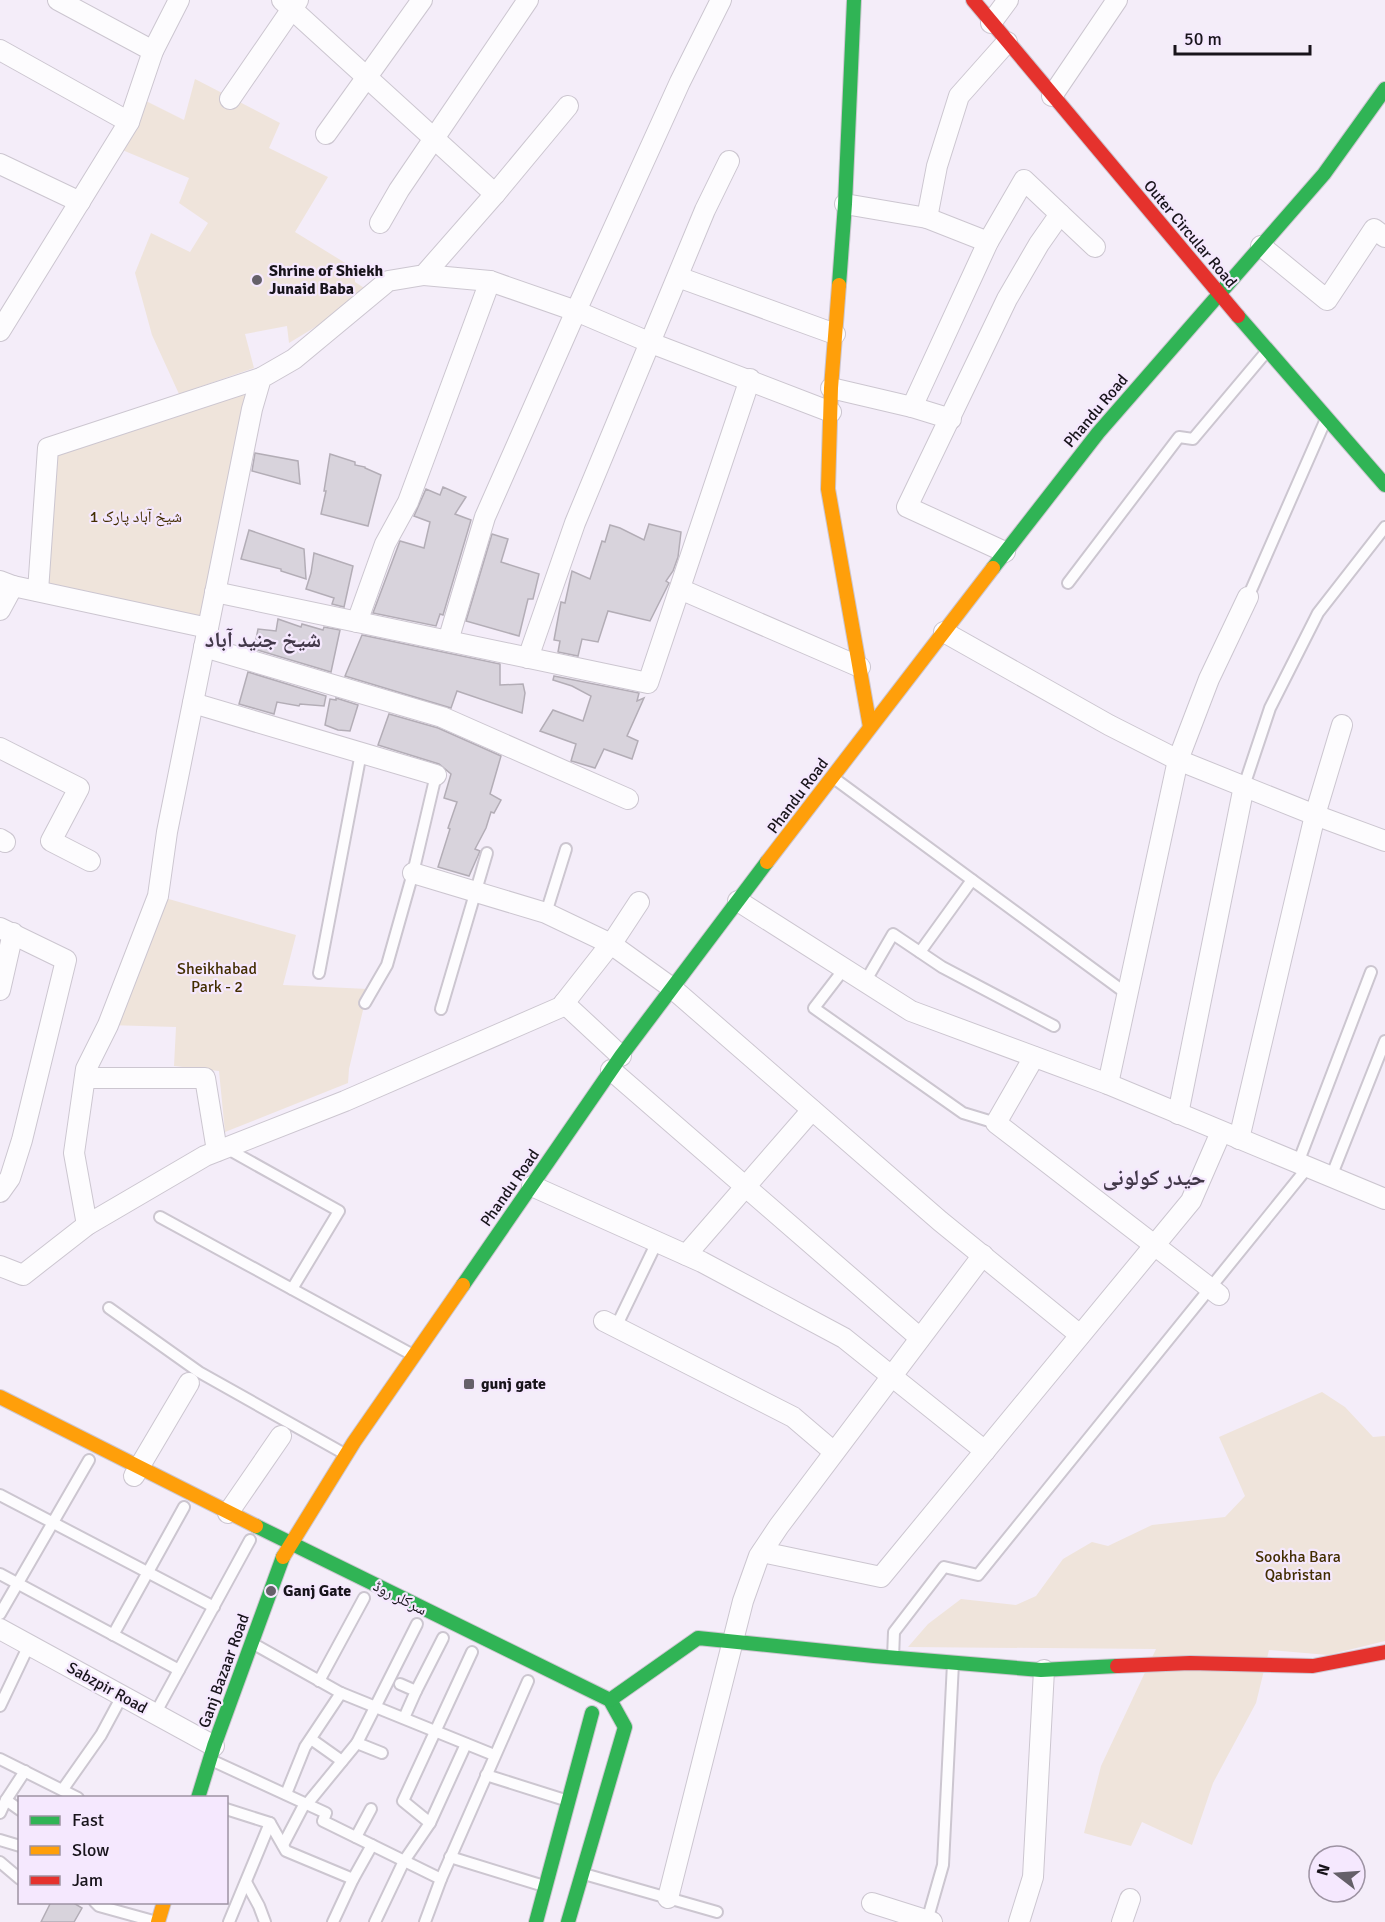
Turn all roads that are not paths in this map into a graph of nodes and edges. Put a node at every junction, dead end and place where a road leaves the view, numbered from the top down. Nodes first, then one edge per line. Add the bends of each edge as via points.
1 (58, 0) edge
2 (179, 0) edge
3 (422, 0) edge
4 (528, 0) edge
5 (721, 0) edge
6 (854, 0) edge
7 (973, 0) edge
8 (1008, 0) edge
9 (1117, 0) edge
10 (290, 3) edge
11 (991, 23) junction
12 (1007, 42) junction
13 (0, 50) edge
14 (153, 51) junction
15 (367, 76) junction
16 (1385, 89) edge
17 (1052, 96) junction
18 (230, 99) dead end
19 (568, 106) dead end
20 (129, 122) junction
21 (326, 134) dead end
22 (434, 138) junction
23 (729, 161) dead end
24 (0, 164) edge
25 (495, 194) junction
26 (80, 202) junction
27 (845, 204) junction
28 (1060, 214) junction
29 (927, 218) junction
30 (380, 223) dead end
31 (1385, 237) edge
32 (988, 242) junction
33 (1261, 246) junction
34 (1095, 247) dead end
35 (424, 275) junction
36 (678, 277) junction
37 (490, 281) junction
38 (1219, 294) junction
39 (576, 311) junction
40 (0, 331) edge
41 (835, 334) junction
42 (651, 343) junction
43 (1268, 351) junction
44 (261, 378) junction
45 (750, 380) junction
46 (831, 388) junction
47 (912, 407) junction
48 (831, 412) junction
49 (1326, 418) junction
50 (951, 419) junction
51 (1385, 485) edge
52 (1385, 527) edge
53 (1005, 552) junction
54 (6, 583) edge
55 (1068, 583) dead end
56 (680, 589) junction
57 (38, 591) junction
58 (215, 592) junction
59 (1248, 597) joint
60 (0, 610) edge
61 (357, 622) junction
62 (944, 632) junction
63 (206, 638) junction
64 (448, 641) junction
65 (528, 658) junction
66 (860, 667) junction
67 (193, 703) junction
68 (1341, 725) dead end
69 (870, 727) junction
70 (0, 748) edge
71 (361, 753) junction
72 (1178, 760) junction
73 (436, 775) joint
74 (832, 777) junction
75 (1244, 786) junction
76 (628, 799) dead end
77 (1315, 815) junction
78 (1385, 841) edge
79 (566, 849) dead end
80 (487, 853) dead end
81 (90, 861) dead end
82 (413, 873) junction
83 (972, 880) junction
84 (477, 892) junction
85 (738, 901) junction
86 (639, 902) dead end
87 (546, 913) junction
88 (7, 930) edge
89 (611, 944) junction
90 (920, 952) junction
91 (844, 969) junction
92 (1371, 972) dead end
93 (319, 973) dead end
94 (865, 982) junction
95 (672, 988) junction
96 (0, 990) edge
97 (1128, 994) junction
98 (564, 1003) junction
99 (365, 1004) dead end
100 (441, 1009) dead end
101 (1054, 1026) dead end
102 (1385, 1041) edge
103 (1034, 1057) junction
104 (616, 1063) junction
105 (85, 1078) junction
106 (1108, 1084) junction
107 (812, 1110) junction
108 (1178, 1114) junction
109 (996, 1123) junction
110 (1230, 1135) junction
111 (221, 1150) junction
112 (1303, 1165) junction
113 (1331, 1177) junction
114 (532, 1186) junction
115 (746, 1186) junction
116 (0, 1191) edge
117 (1385, 1199) edge
118 (160, 1217) dead end
119 (87, 1225) junction
120 (657, 1242) junction
121 (1154, 1246) junction
122 (686, 1255) junction
123 (983, 1255) junction
124 (0, 1266) edge
125 (292, 1289) junction
126 (1214, 1292) junction
127 (109, 1308) dead end
128 (610, 1324) joint
129 (1080, 1335) junction
130 (920, 1338) junction
131 (414, 1356) junction
132 (892, 1375) junction
133 (189, 1383) dead end
134 (0, 1397) edge
135 (281, 1436) dead end
136 (985, 1451) junction
137 (834, 1452) junction
138 (347, 1455) junction
139 (88, 1459) dead end
140 (134, 1478) junction
141 (0, 1495) edge
142 (179, 1504) joint
143 (228, 1513) junction
144 (200, 1515) dead end
145 (53, 1522) junction
146 (249, 1540) dead end
147 (292, 1543) junction
148 (762, 1552) junction
149 (284, 1557) joint
150 (147, 1572) junction
151 (0, 1574) edge
152 (18, 1584) junction
153 (364, 1598) dead end
154 (214, 1607) junction
155 (0, 1614) edge
156 (0, 1629) edge
157 (113, 1635) junction
158 (444, 1638) junction
159 (732, 1642) junction
160 (252, 1643) junction
161 (29, 1645) junction
162 (1385, 1652) edge
163 (892, 1658) junction
164 (953, 1663) junction
165 (179, 1670) junction
166 (1044, 1670) junction
167 (319, 1681) junction
168 (529, 1681) dead end
169 (400, 1684) dead end
170 (416, 1691) junction
171 (341, 1693) junction
172 (123, 1696) junction
173 (610, 1700) junction
174 (0, 1706) edge
175 (374, 1707) junction
176 (155, 1714) junction
177 (404, 1718) junction
178 (435, 1731) junction
179 (311, 1739) junction
180 (357, 1743) junction
181 (466, 1744) junction
182 (212, 1753) junction
183 (382, 1753) dead end
184 (494, 1755) junction
185 (0, 1759) edge
186 (342, 1761) junction
187 (25, 1771) junction
188 (486, 1775) junction
189 (63, 1789) junction
190 (286, 1794) junction
191 (76, 1796) edge
192 (198, 1796) edge
193 (6, 1800) junction
194 (568, 1801) junction
195 (306, 1804) junction
196 (18, 1809) edge
197 (370, 1809) dead end
198 (228, 1810) edge
199 (0, 1813) edge
200 (270, 1823) junction
201 (429, 1823) junction
202 (356, 1837) junction
203 (0, 1840) edge
204 (18, 1845) edge
205 (283, 1845) junction
206 (372, 1845) junction
207 (450, 1857) junction
208 (404, 1861) junction
209 (0, 1862) edge
210 (581, 1873) junction
211 (18, 1877) edge
212 (353, 1878) junction
213 (441, 1879) junction
214 (246, 1882) junction
215 (546, 1887) junction
216 (668, 1898) junction
217 (1130, 1899) dead end
218 (872, 1903) dead end
219 (97, 1904) edge
220 (163, 1904) edge
221 (717, 1912) dead end
222 (929, 1921) edge
223 (158, 1922) edge
224 (229, 1922) edge
225 (265, 1922) edge
226 (333, 1922) edge
227 (375, 1922) edge
228 (425, 1922) edge
229 (536, 1922) edge
230 (568, 1922) edge
231 (1019, 1922) edge
232 (1122, 1922) edge

1 - 14 street
2 - 14 street
3 - 15 street
4 - 22 street
5 - 39 street
6 - 27 main road
7 - 11 main road, Outer Circular Road
8 - 11 street
9 - 17 street
10 - 15 street
10 - 18 street
11 - 12 main road, Outer Circular Road
12 - 17 main road, Outer Circular Road
12 - 29 street via 959,96 937,166
13 - 20 street
14 - 20 street
15 - 21 street
15 - 22 street
16 - 33 main road, Phandu Road via 1324,174
17 - 38 main road, Outer Circular Road
19 - 25 street
20 - 26 street
22 - 25 street
22 - 30 street
23 - 36 street
24 - 26 street
25 - 35 street
26 - 40 street
27 - 29 street
27 - 41 main road
28 - 32 street via 1024,180
28 - 34 street
28 - 50 street via 1007,299
29 - 32 street
31 - 33 street via 1374,229 1327,300
32 - 47 street
33 - 38 main road, Phandu Road
35 - 37 street
35 - 44 street via 388,280 294,359
36 - 41 street
36 - 42 street
37 - 39 street
37 - 61 street via 408,502 384,544
38 - 43 main road, Outer Circular Road
38 - 53 main road, Phandu Road via 1098,433
39 - 42 street
39 - 64 street via 485,517
41 - 46 main road
42 - 45 street
42 - 65 street via 575,523
43 - 49 main road, Outer Circular Road
43 - 55 lane via 1193,439 1179,437
44 - 57 street via 48,448
44 - 58 street
45 - 48 street
45 - 56 street
46 - 47 street
46 - 48 main road
47 - 50 street
48 - 66 main road via 828,489
49 - 51 main road, Outer Circular Road
49 - 59 lane
50 - 53 street via 907,507
52 - 75 lane via 1317,613 1270,708
53 - 62 main road, Phandu Road
54 - 57 street
54 - 60 street
56 - 65 street via 648,683
56 - 66 street
57 - 63 street
58 - 61 street
58 - 63 street
59 - 72 street via 1209,679
61 - 64 street
62 - 69 main road, Phandu Road
62 - 72 street
63 - 67 street
63 - 76 street via 442,717
64 - 65 street
66 - 69 main road
67 - 71 street
67 - 105 street via 158,896
68 - 77 street
69 - 74 main road, Phandu Road
70 - 81 street via 79,788 51,841
71 - 73 street
71 - 93 lane
72 - 75 street
72 - 97 street
73 - 82 lane
74 - 83 lane
74 - 85 main road, Phandu Road
75 - 77 street
75 - 108 street
77 - 78 street
77 - 110 street
79 - 87 lane
80 - 84 lane
82 - 84 street
82 - 99 lane via 387,965
83 - 90 lane
83 - 97 lane
84 - 87 street
84 - 100 lane
85 - 91 street
85 - 95 main road, Phandu Road
86 - 89 street
87 - 89 street
88 - 96 street
88 - 116 street via 66,960 22,1140 10,1178
89 - 95 street
89 - 98 street
90 - 94 lane via 893,934
90 - 101 lane
91 - 94 street
91 - 109 lane via 814,1008 963,1113
92 - 112 lane
94 - 103 street via 910,1011
95 - 104 main road, Phandu Road
95 - 107 street
97 - 106 street
98 - 104 street
98 - 111 street via 345,1101
102 - 113 lane
103 - 106 street
103 - 109 street
104 - 114 main road, Phandu Road
104 - 115 street
105 - 111 street via 205,1078
105 - 119 street via 74,1153
106 - 108 street
107 - 115 street
107 - 123 street
108 - 110 street
109 - 121 street
110 - 112 street
110 - 121 street via 1191,1201
111 - 119 street
111 - 125 lane via 339,1211
112 - 113 street
112 - 126 lane
113 - 117 street
114 - 120 street
114 - 131 main road, Phandu Road
115 - 122 street
115 - 130 street
118 - 125 lane
119 - 124 street via 23,1275
120 - 122 street
120 - 128 lane
121 - 126 street
121 - 129 street
122 - 132 street via 844,1338
123 - 129 street
123 - 130 street
125 - 131 lane
126 - 163 lane via 978,1575 944,1567 894,1632
127 - 138 lane via 199,1372
128 - 137 street via 793,1417
129 - 136 street
130 - 132 street
131 - 138 main road, Phandu Road
132 - 136 street
132 - 137 street
133 - 140 street
134 - 140 main road
135 - 143 street
136 - 148 street via 881,1577
137 - 148 street
138 - 147 main road, Phandu Road
139 - 145 lane
140 - 143 main road
141 - 145 lane
142 - 144 main road
142 - 150 lane
143 - 147 main road
145 - 150 lane
145 - 152 lane
146 - 154 lane
147 - 149 main road, Phandu Road
147 - 173 main road
148 - 159 street
149 - 160 main road, Ganj Bazaar Road
150 - 154 lane
150 - 157 lane
151 - 152 lane
152 - 155 lane
152 - 157 lane
153 - 167 lane
154 - 165 lane
156 - 161 street, Sabzpir Road
157 - 165 lane
158 - 170 lane
158 - 175 lane
158 - 178 lane
159 - 163 main road
159 - 173 main road via 698,1638
159 - 216 street
160 - 167 lane
160 - 182 main road, Ganj Bazaar Road
161 - 172 street, Sabzpir Road
161 - 174 lane
162 - 166 main road via 1313,1666 1190,1663
163 - 164 main road
164 - 166 main road
164 - 222 lane via 943,1865
165 - 176 lane
166 - 231 street via 1033,1877
167 - 171 lane
168 - 184 lane
169 - 170 lane
170 - 177 lane
171 - 175 lane
171 - 179 lane
172 - 176 street, Sabzpir Road
172 - 189 lane
173 - 194 main road via 586,1710
173 - 210 main road via 625,1727
175 - 177 lane
175 - 180 lane
176 - 182 street, Sabzpir Road
177 - 178 lane
178 - 181 lane
178 - 201 lane via 403,1801
179 - 186 lane
179 - 190 lane
180 - 183 lane
180 - 186 lane
181 - 184 lane
181 - 201 lane
182 - 190 lane
182 - 192 main road, Ganj Bazaar Road
184 - 188 lane
185 - 187 lane
186 - 195 lane
187 - 189 lane
187 - 193 lane
188 - 194 lane
188 - 207 lane
189 - 191 lane
190 - 195 lane
193 - 196 lane
193 - 199 lane
194 - 215 main road
195 - 202 lane via 326,1813 323,1821
195 - 205 lane
197 - 202 lane
198 - 200 lane
200 - 205 lane
200 - 214 lane
201 - 208 lane
202 - 206 lane
203 - 204 lane
205 - 212 lane via 286,1851
206 - 208 lane
206 - 212 lane
207 - 213 lane
207 - 215 lane
208 - 213 lane
208 - 227 lane
209 - 211 lane
210 - 216 lane
210 - 230 main road
212 - 226 lane
213 - 228 lane
214 - 224 lane
214 - 225 lane
215 - 229 main road
216 - 221 lane
217 - 232 street
218 - 222 street
219 - 223 lane
220 - 223 main road

